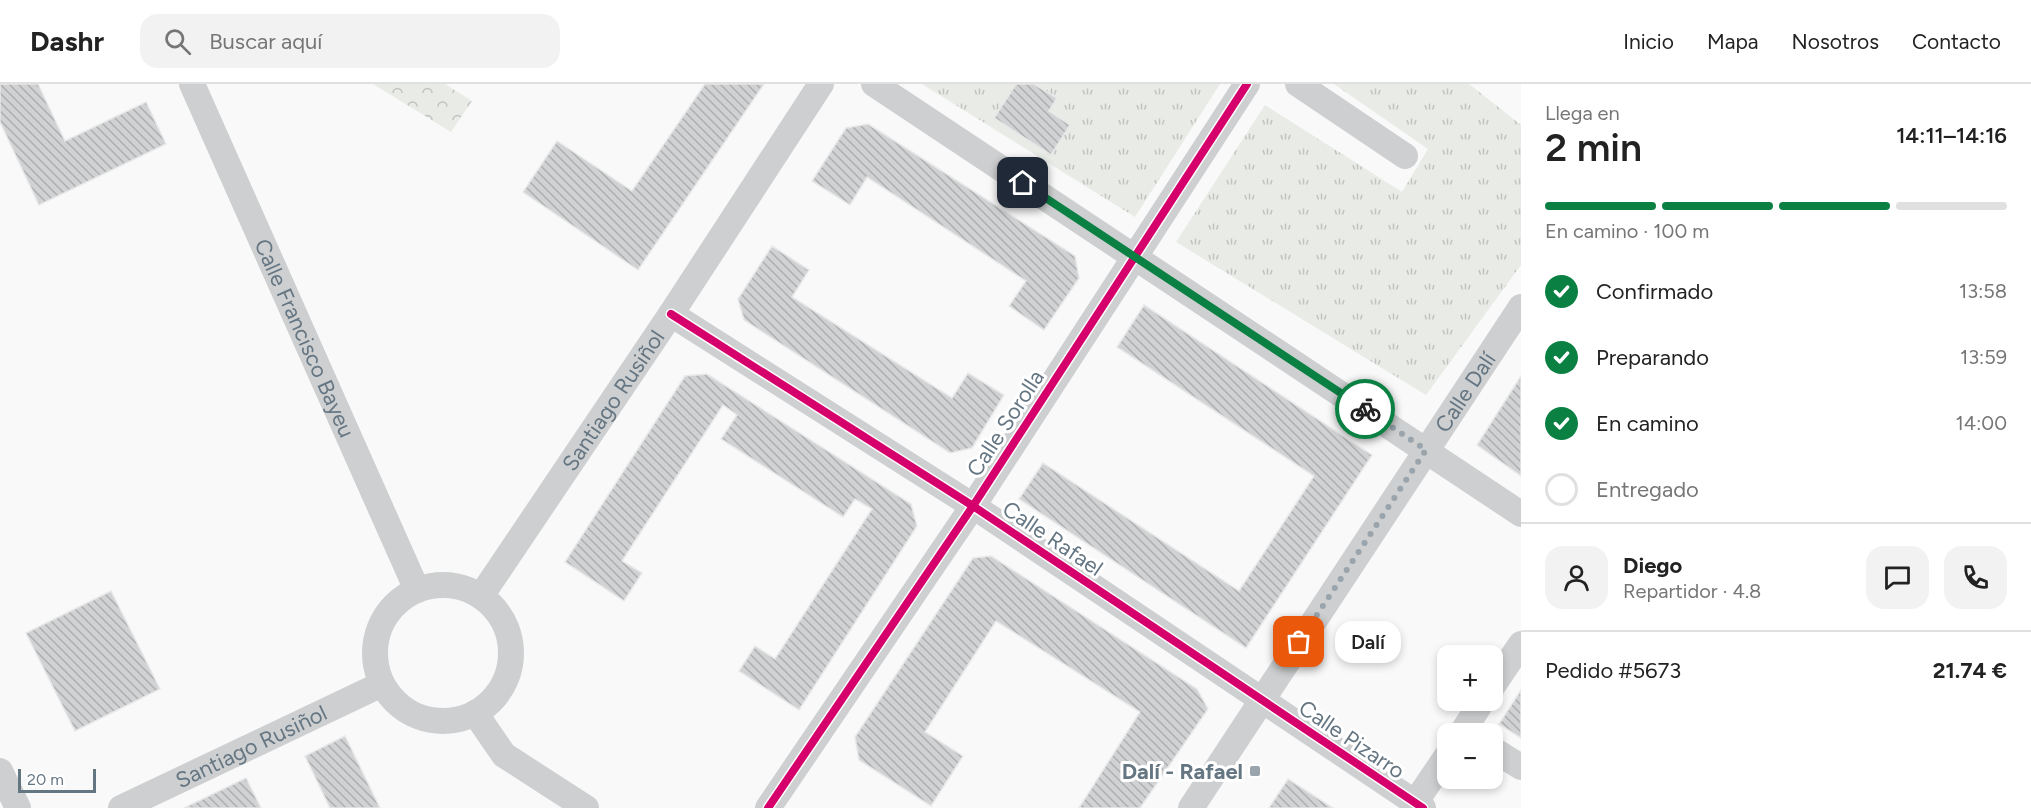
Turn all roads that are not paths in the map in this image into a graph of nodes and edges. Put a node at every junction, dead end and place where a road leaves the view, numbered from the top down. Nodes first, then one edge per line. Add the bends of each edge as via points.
1 (192, 84) edge
2 (821, 84) edge
3 (874, 84) edge
4 (1247, 84) edge
5 (1299, 84) edge
6 (1405, 156) dead end
7 (1134, 257) junction
8 (1521, 307) edge
9 (671, 314) junction
10 (1426, 450) junction
11 (973, 506) junction
12 (1521, 514) edge
13 (417, 590) junction
14 (481, 596) junction
15 (1521, 644) edge
16 (1503, 671) edge
17 (382, 684) junction
18 (1262, 699) junction
19 (476, 713) junction
20 (1503, 756) edge
21 (1521, 767) edge
22 (0, 771) edge
23 (1437, 774) edge
24 (1419, 806) edge
25 (18, 808) edge
26 (121, 808) edge
27 (585, 808) edge
28 (768, 808) edge
29 (1191, 808) edge

1 - 13 street, Calle Francisco Bayeu
2 - 9 street, Santiago Rusiñol
3 - 7 street
4 - 7 street, Calle Sorolla
5 - 6 street
7 - 10 street
7 - 11 street, Calle Sorolla
8 - 10 street, Calle Dalí
9 - 11 street, Calle Rafael
9 - 14 street, Santiago Rusiñol
10 - 12 street
10 - 18 street, Calle Dalí
11 - 18 street, Calle Rafael
11 - 28 street, Calle Sorolla
13 - 14 street via 439,585 461,587
13 - 17 street via 397,602 383,620 375,642 375,665
14 - 19 street via 497,611 508,631 512,653 508,675 498,695
15 - 16 street
17 - 19 street via 398,705 417,717 439,722 462,720
17 - 26 street, Santiago Rusiñol
18 - 24 street, Calle Pizarro
18 - 29 street, Calle Dalí
19 - 27 street via 504,755
20 - 21 street
22 - 25 street
23 - 24 street

